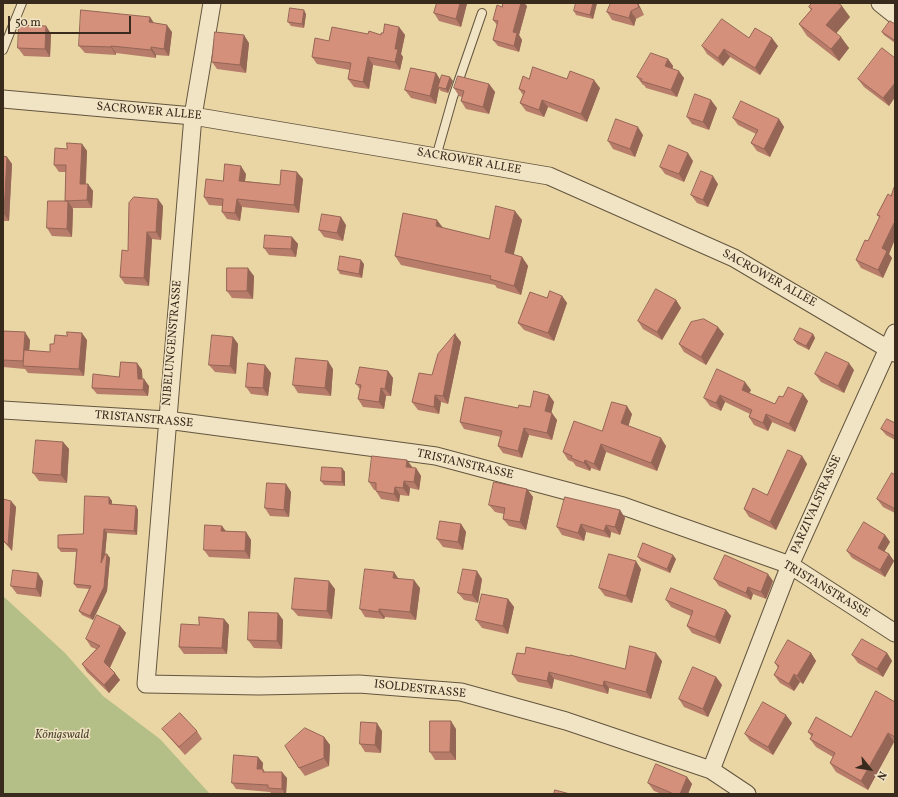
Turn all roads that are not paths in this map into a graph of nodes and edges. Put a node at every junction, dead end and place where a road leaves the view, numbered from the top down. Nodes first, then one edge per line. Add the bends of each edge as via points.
1 (22, 3) edge
2 (212, 3) edge
3 (880, 3) edge
4 (482, 13) dead end
5 (895, 15) edge
6 (3, 50) edge
7 (3, 99) edge
8 (193, 116) junction
9 (436, 157) junction
10 (893, 345) edge
11 (3, 410) edge
12 (166, 420) junction
13 (790, 565) junction
14 (895, 633) edge
15 (146, 684) joint
16 (711, 770) junction
17 (747, 794) edge

1 - 6 lane
2 - 8 street, NIBELUNGENSTRASSE
3 - 5 street
4 - 9 lane via 453,97
7 - 8 street, SACROWER ALLEE
8 - 9 street, SACROWER ALLEE
8 - 12 street, NIBELUNGENSTRASSE
9 - 10 street, SACROWER ALLEE via 549,176 734,258
10 - 13 street, PARZIVALSTRASSE
11 - 12 street, TRISTANSTRASSE
12 - 13 street, TRISTANSTRASSE via 436,456 623,506
12 - 15 street, NIBELUNGENSTRASSE
13 - 14 street, TRISTANSTRASSE
13 - 16 street, PARZIVALSTRASSE
15 - 16 street, ISOLDESTRASSE via 359,684 461,692 566,721
16 - 17 street, ISOLDESTRASSE

